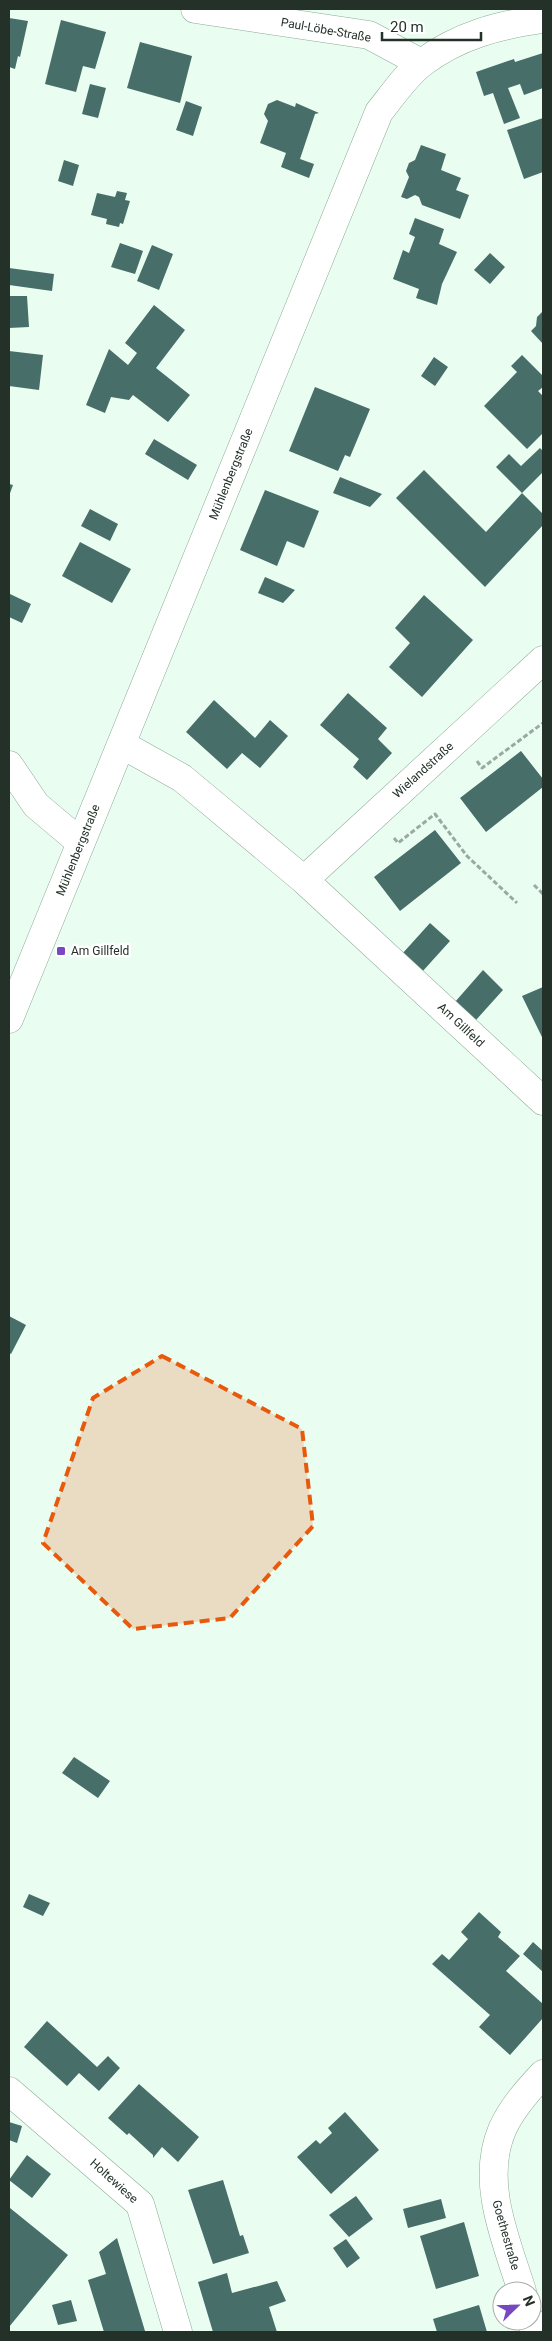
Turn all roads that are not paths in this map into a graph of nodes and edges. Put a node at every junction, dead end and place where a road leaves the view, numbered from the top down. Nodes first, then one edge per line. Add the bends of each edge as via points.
1 (195, 9) edge
2 (543, 19) edge
3 (421, 64) junction
4 (543, 660) edge
5 (122, 744) junction
6 (9, 765) edge
7 (80, 842) junction
8 (304, 880) junction
9 (9, 1019) edge
10 (543, 1101) edge
11 (543, 2074) edge
12 (9, 2091) edge
13 (519, 2281) edge
14 (178, 2332) edge

1 - 3 street, Paul-Löbe-Straße via 369,35
2 - 3 street, Mühlenbergstraße via 502,24 459,40
3 - 5 street, Mühlenbergstraße via 379,112
4 - 8 street, Wielandstraße
5 - 7 street, Mühlenbergstraße
5 - 8 street, Am Gillfeld via 182,778
6 - 7 street via 36,805
7 - 9 street, Mühlenbergstraße
8 - 10 street, Am Gillfeld
11 - 13 street, Goethestraße via 524,2095 502,2130 495,2160 494,2194
12 - 14 street, Holtewiese via 140,2204

